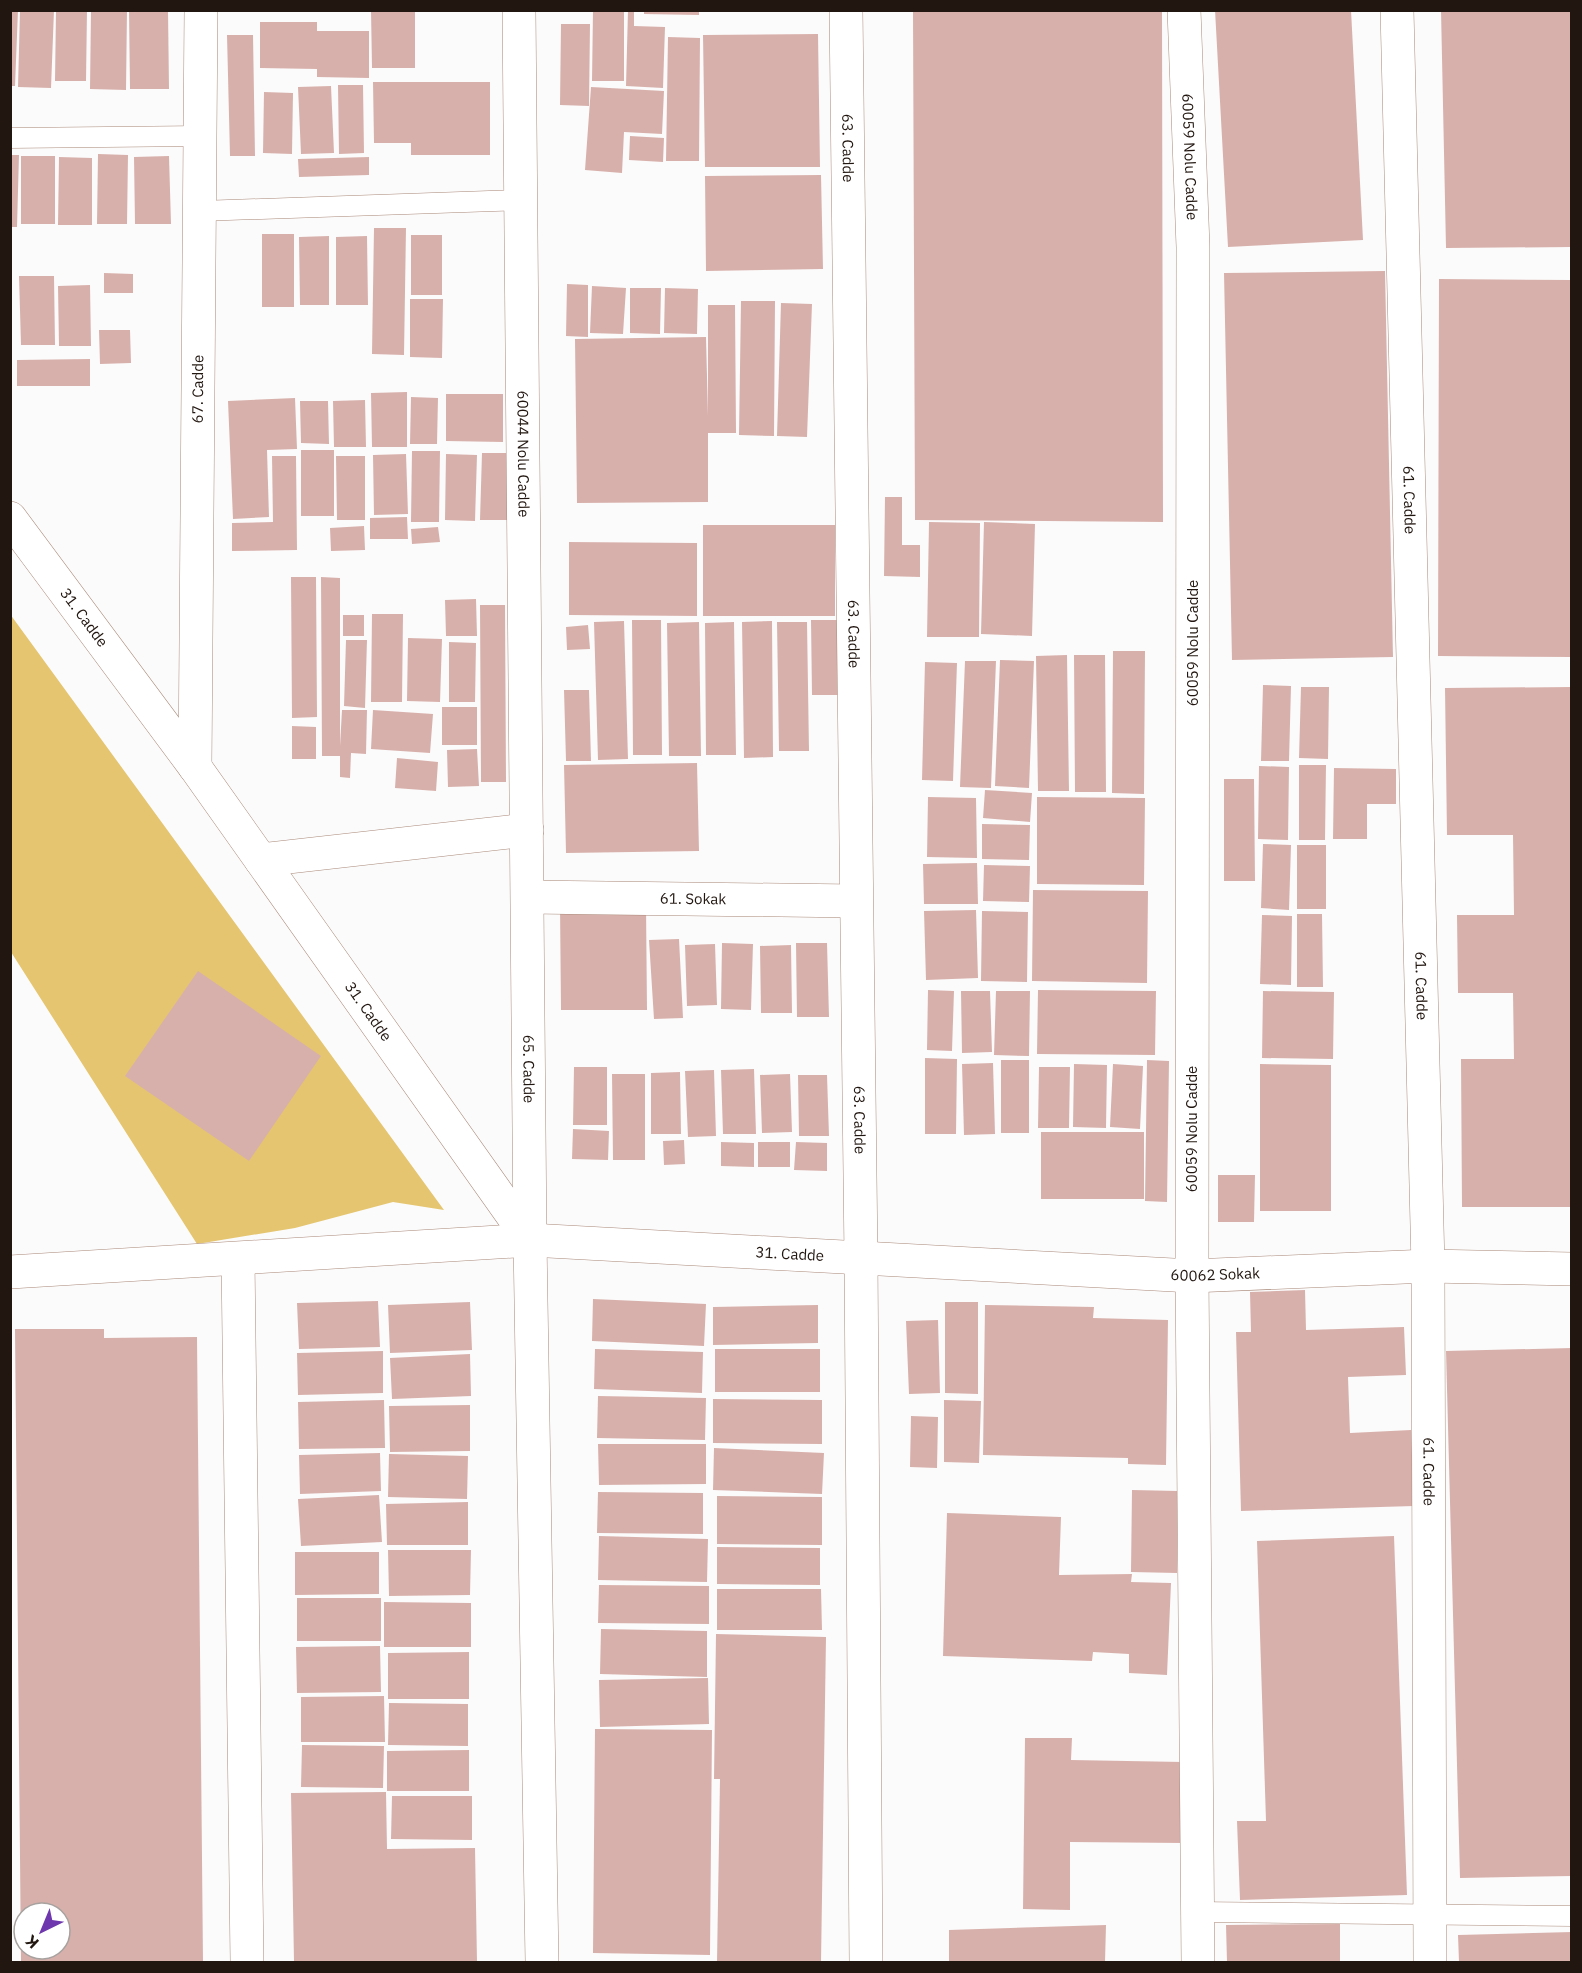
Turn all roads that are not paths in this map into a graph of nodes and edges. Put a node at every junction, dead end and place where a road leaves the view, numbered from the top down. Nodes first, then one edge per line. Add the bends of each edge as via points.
1 (201, 10) edge
2 (519, 10) edge
3 (846, 10) edge
4 (1184, 10) edge
5 (1397, 10) edge
6 (200, 136) junction
7 (10, 138) edge
8 (521, 200) junction
9 (200, 211) junction
10 (10, 518) edge
11 (195, 767) junction
12 (528, 830) junction
13 (261, 860) junction
14 (528, 897) junction
15 (855, 901) junction
16 (530, 1240) junction
17 (861, 1258) junction
18 (238, 1259) junction
19 (1428, 1266) junction
20 (1572, 1269) edge
21 (10, 1272) edge
22 (1192, 1276) junction
23 (1197, 1912) junction
24 (1430, 1914) junction
25 (1572, 1916) edge
26 (247, 1962) edge
27 (542, 1962) edge
28 (866, 1962) edge
29 (1198, 1962) edge
30 (1430, 1962) edge

1 - 6 street, 67. Cadde
2 - 8 street, 60044 Nolu Cadde
3 - 15 street, 63. Cadde
4 - 22 street, 60059 Nolu Cadde via 1193,247 1195,497
5 - 19 street, 61. Cadde
6 - 7 lane
6 - 9 street, 67. Cadde
8 - 9 lane
8 - 12 street, 60044 Nolu Cadde
9 - 11 street, 67. Cadde
10 - 11 street, 31. Cadde
11 - 13 street, 31. Cadde
12 - 13 street
12 - 14 street, 60044 Nolu Cadde
13 - 16 street, 31. Cadde
14 - 15 street, 61. Sokak
14 - 16 street, 65. Cadde
15 - 17 street, 63. Cadde
16 - 17 street, 31. Cadde
16 - 18 street
16 - 27 street, 65. Cadde
17 - 22 street, 60062 Sokak
17 - 28 street, 63. Cadde
18 - 21 street
18 - 26 street
19 - 20 street, 60062 Sokak
19 - 22 street, 60062 Sokak
19 - 24 street, 61. Cadde
22 - 23 street, 60059 Nolu Cadde
23 - 24 lane
23 - 29 street, 60059 Nolu Cadde
24 - 25 lane
24 - 30 street, 61. Cadde

